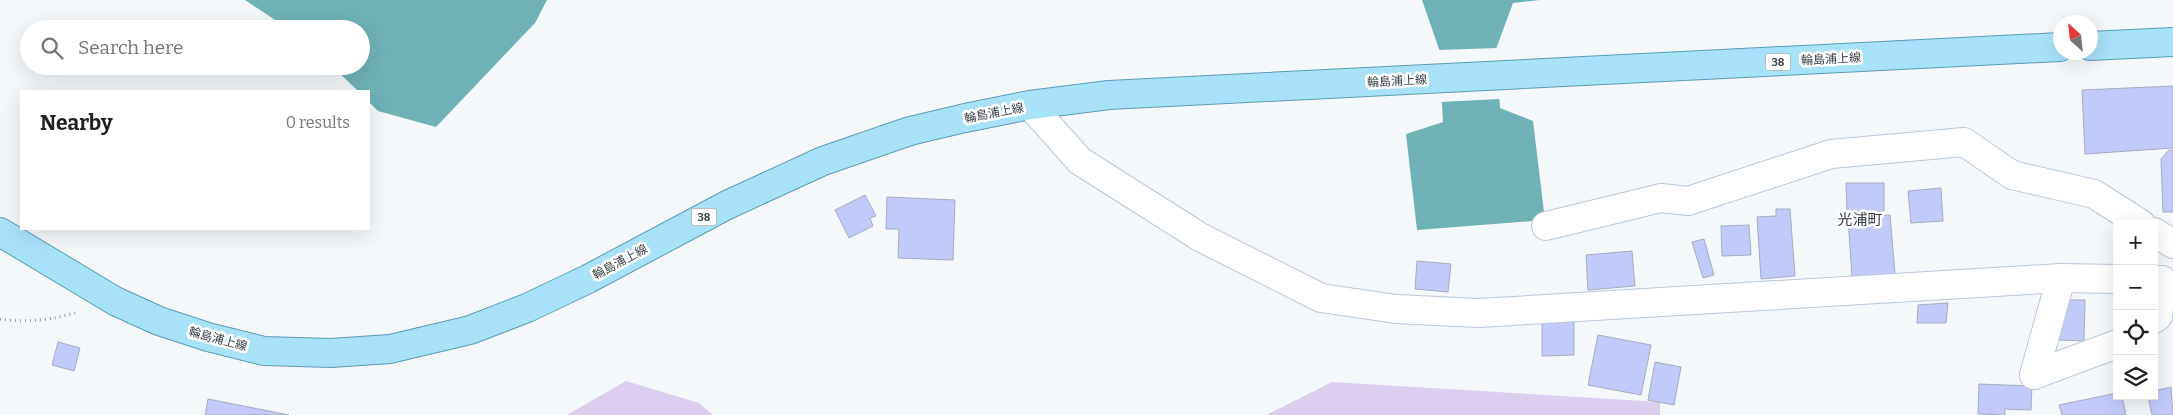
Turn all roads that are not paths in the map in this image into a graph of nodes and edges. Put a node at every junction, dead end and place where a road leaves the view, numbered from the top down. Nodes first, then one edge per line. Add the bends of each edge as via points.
1 (2173, 42) edge
2 (2098, 46) edge
3 (2053, 47) edge
4 (1030, 106) junction
5 (2135, 220) edge
6 (1546, 226) dead end
7 (0, 232) edge
8 (2158, 235) edge
9 (2173, 244) edge
10 (2061, 278) junction
11 (2113, 279) edge
12 (2163, 280) edge
13 (2158, 316) edge
14 (2113, 345) edge

1 - 2 main road
3 - 4 main road, 輪島浦上線 / 38 via 1109,95
4 - 7 main road, 輪島浦上線 / 38 via 910,131 823,162 727,205 527,308 470,330 390,349 331,353 264,351 208,337 159,321 115,301
4 - 10 street via 1080,161 1200,237 1321,298 1396,309 1479,313
5 - 6 street via 2094,194 2012,175 1964,142 1831,154 1688,201 1661,198
8 - 9 street
10 - 11 street
10 - 14 street via 2034,375
12 - 13 street

